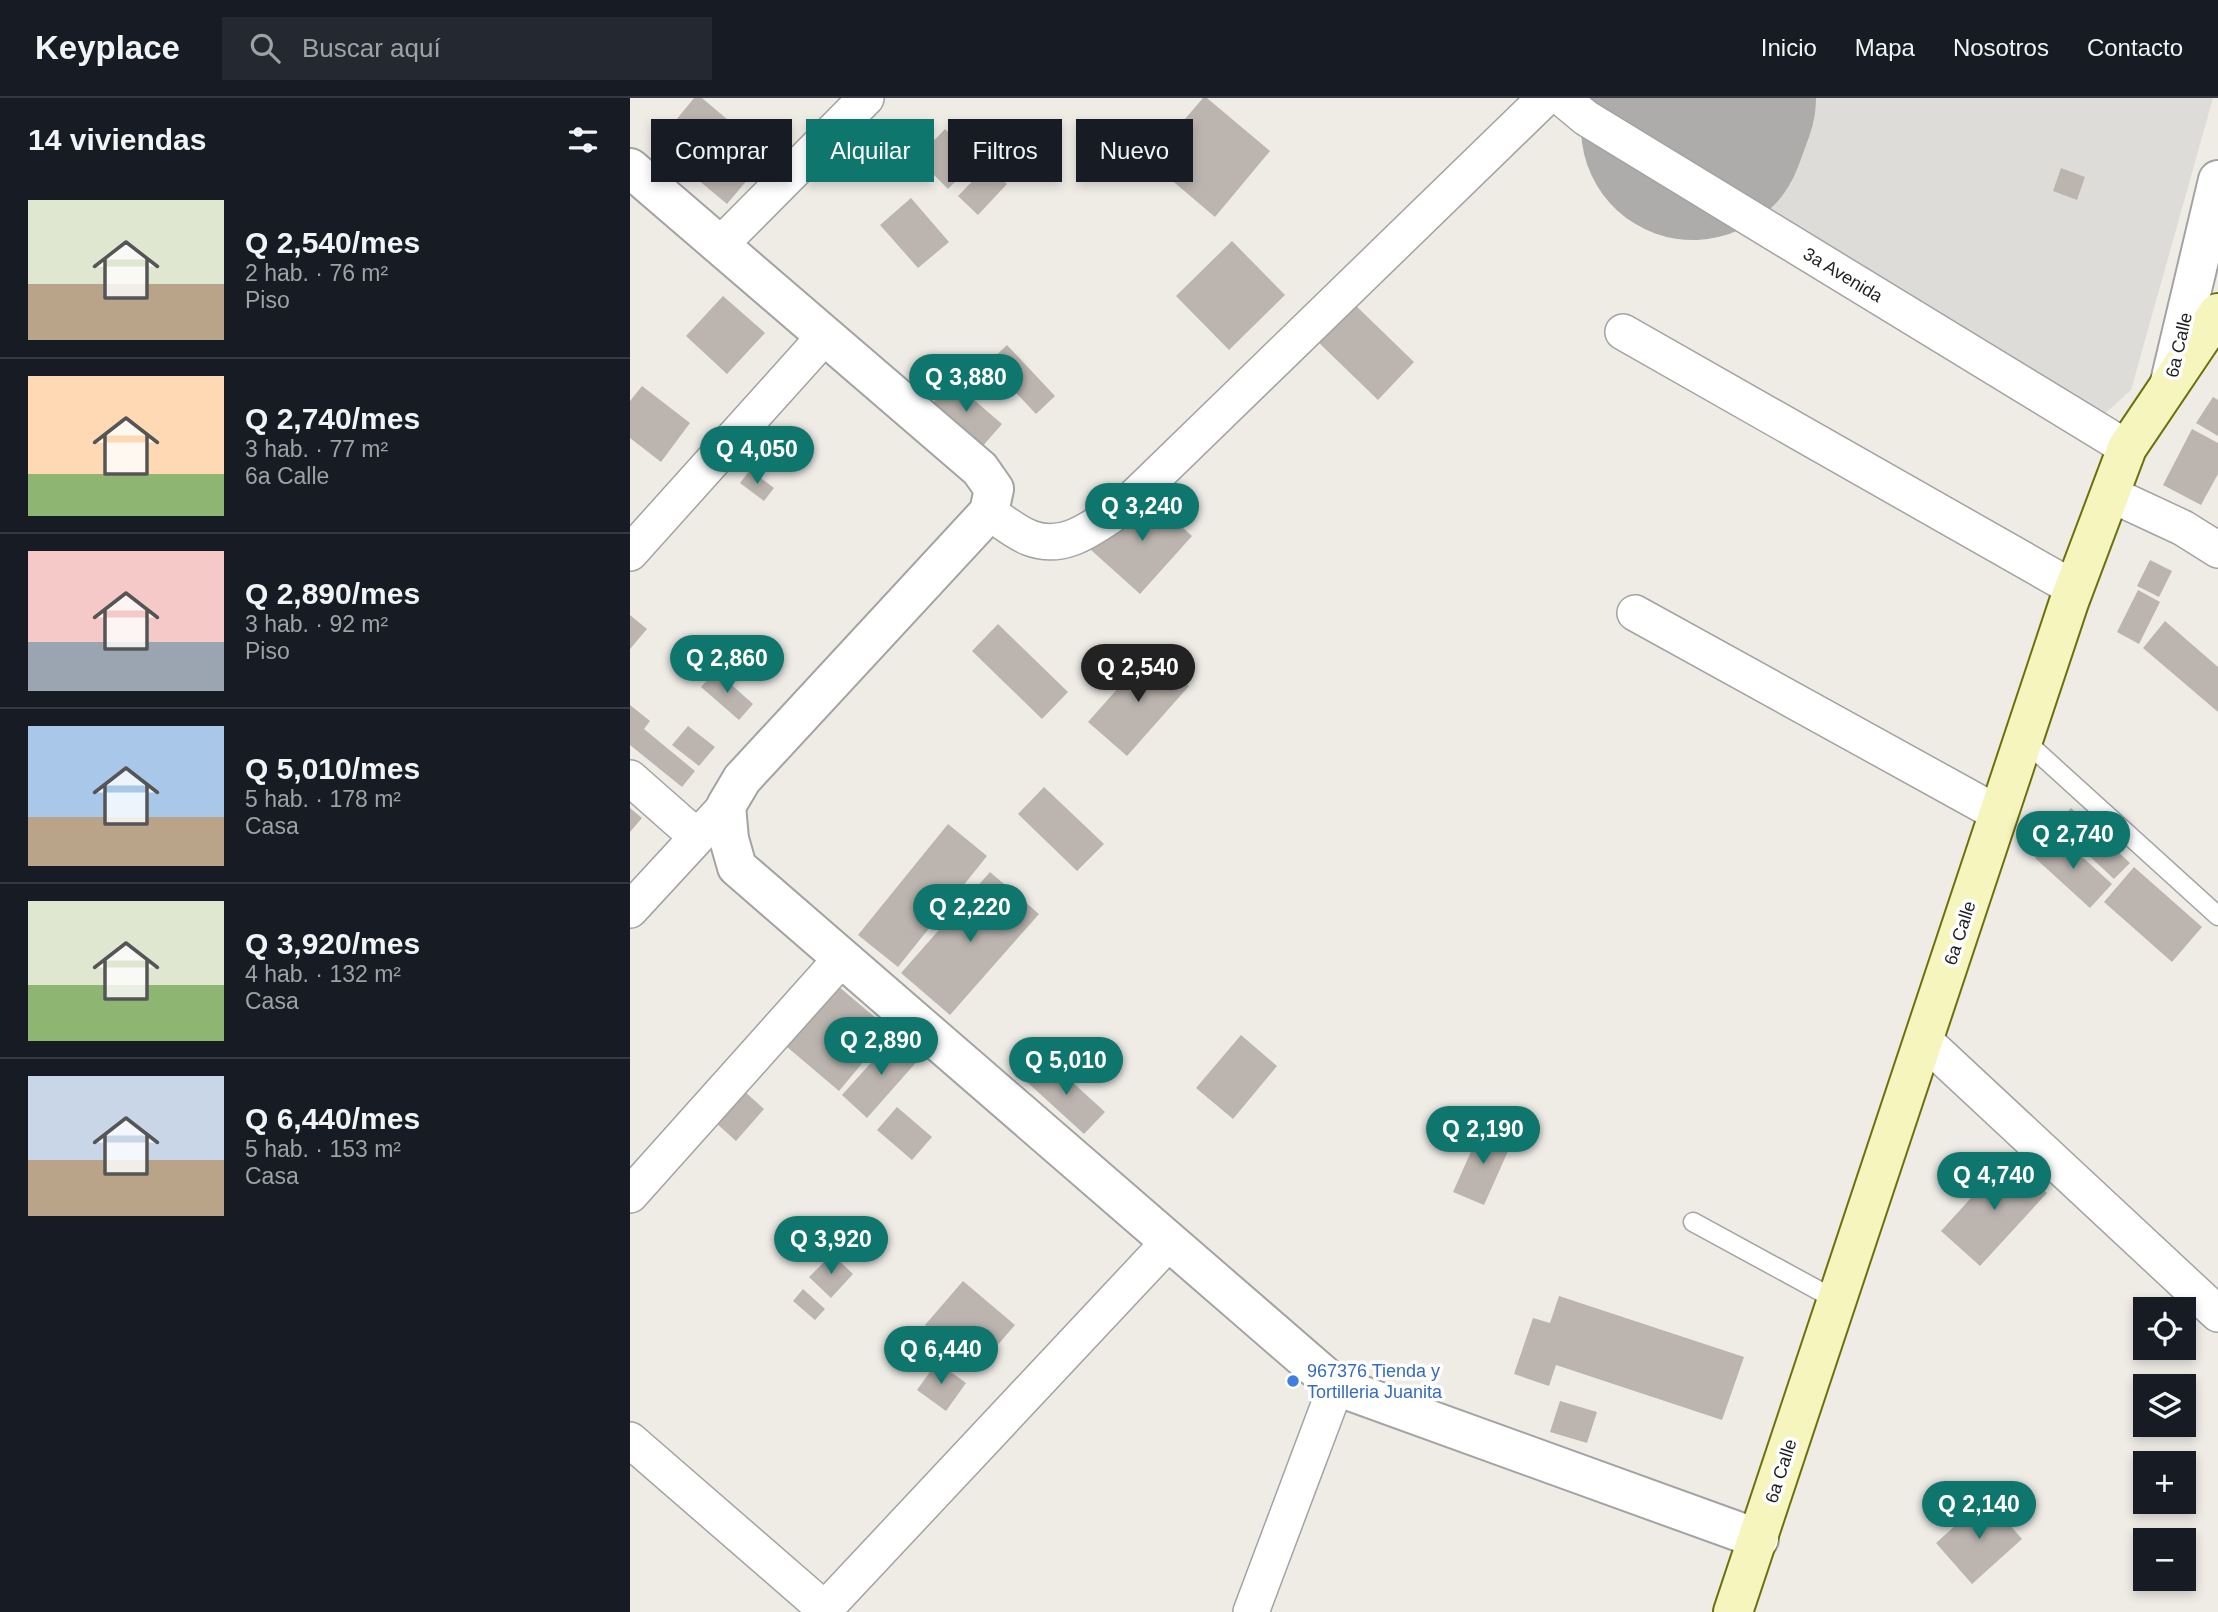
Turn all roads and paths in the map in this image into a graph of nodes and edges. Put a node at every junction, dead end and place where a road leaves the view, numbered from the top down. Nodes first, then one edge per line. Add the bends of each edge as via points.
1 (866, 98) edge
2 (1545, 98) edge
3 (1562, 98) edge
4 (630, 168) edge
5 (2218, 180) edge
6 (720, 245) junction
7 (2218, 313) edge
8 (1623, 332) dead end
9 (825, 336) junction
10 (2169, 387) junction
11 (2127, 448) junction
12 (2110, 494) junction
13 (989, 512) junction
14 (2218, 550) edge
15 (630, 553) edge
16 (2074, 589) junction
17 (1635, 613) dead end
18 (2024, 740) junction
19 (630, 778) edge
20 (726, 806) junction
21 (1999, 814) junction
22 (697, 837) junction
23 (630, 910) edge
24 (2218, 916) edge
25 (842, 958) junction
26 (1925, 1041) junction
27 (630, 1195) edge
28 (1693, 1222) dead end
29 (1170, 1241) junction
30 (1838, 1301) junction
31 (2218, 1314) edge
32 (1336, 1386) junction
33 (630, 1440) edge
34 (1759, 1539) junction
35 (827, 1610) edge
36 (1251, 1612) edge
37 (1734, 1612) edge

1 - 6 street
2 - 13 street via 1124,507 1078,536 1052,544 1029,538
3 - 11 street, 3a Avenida via 1586,118
4 - 6 street
5 - 10 street, 6a Calle
6 - 9 street
7 - 10 main road
8 - 16 street
9 - 13 street via 980,469 994,489
9 - 15 street
10 - 11 main road, 6a Calle
11 - 12 main road, 6a Calle
12 - 14 street
12 - 16 main road, 6a Calle
13 - 20 street via 742,779
16 - 18 main road, 6a Calle
17 - 21 street
18 - 21 main road, 6a Calle
18 - 24 lane
19 - 22 street
20 - 22 street
20 - 25 street via 737,867
21 - 26 main road, 6a Calle
22 - 23 street
25 - 27 street
25 - 29 street
26 - 30 main road, 6a Calle
26 - 31 street
28 - 30 lane
29 - 32 street
29 - 35 street
30 - 34 main road, 6a Calle
32 - 34 street
32 - 36 street
33 - 35 street
34 - 37 main road, 6a Calle

